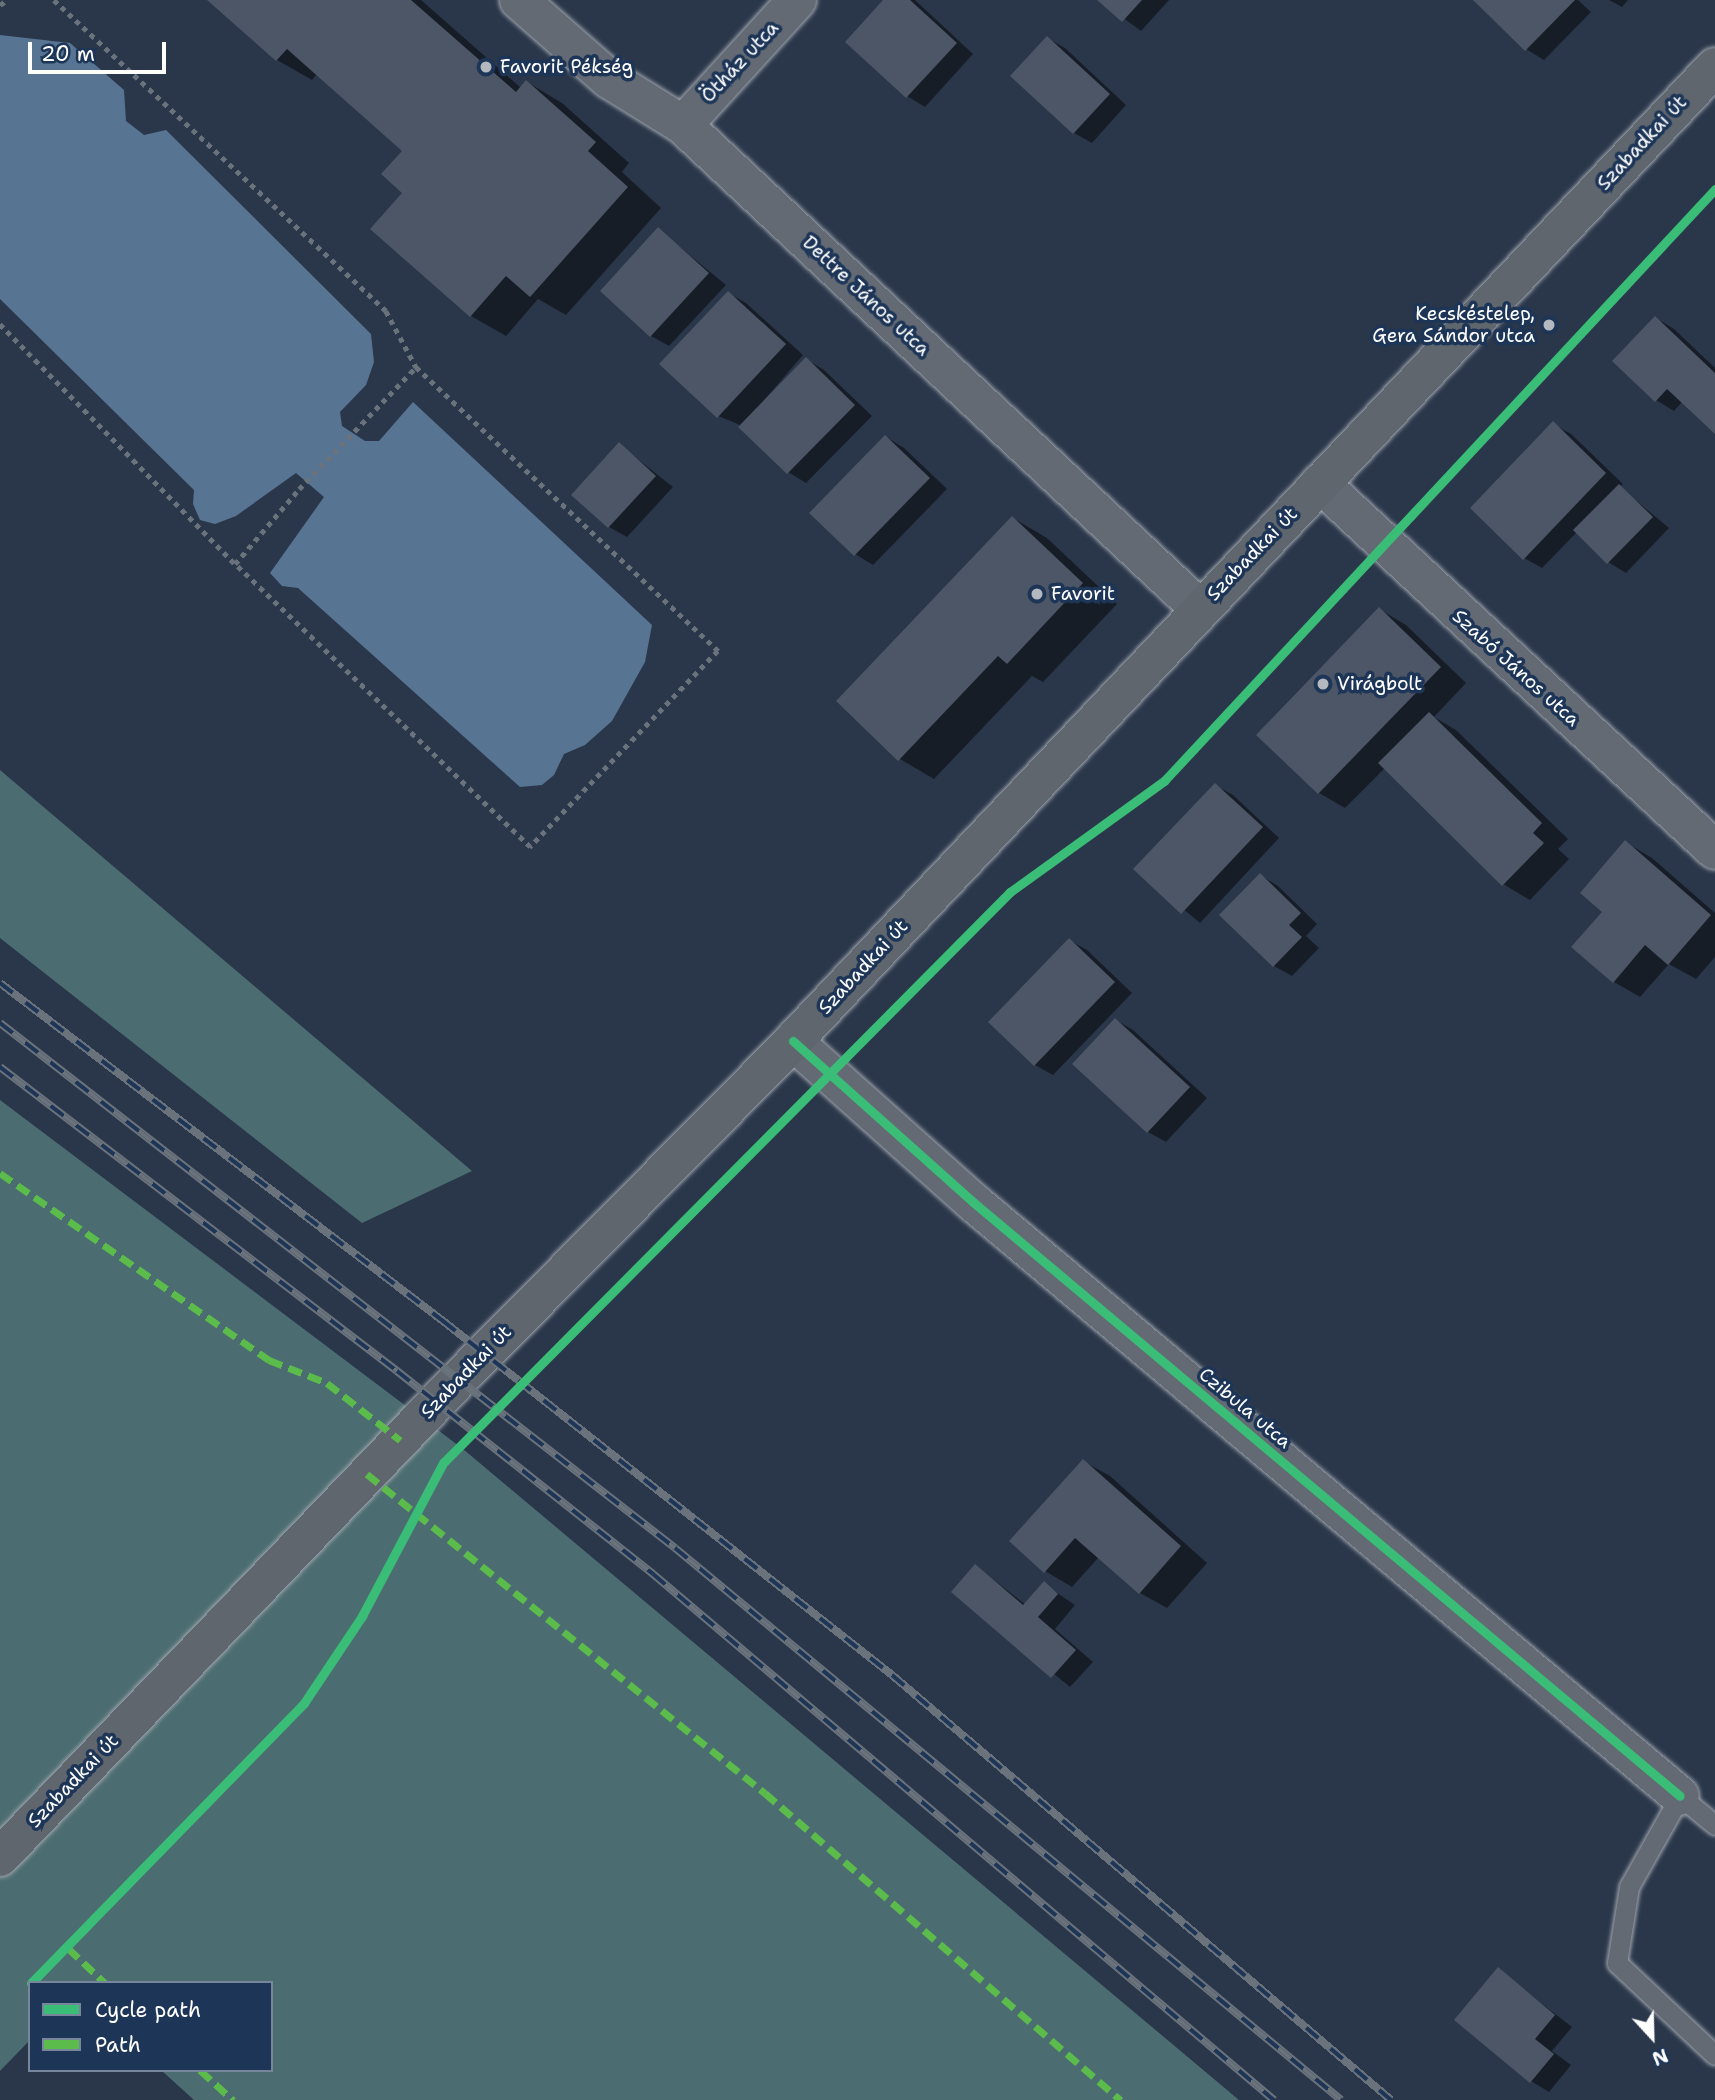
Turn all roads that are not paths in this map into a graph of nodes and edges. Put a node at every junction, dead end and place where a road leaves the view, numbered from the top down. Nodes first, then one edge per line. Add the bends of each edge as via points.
1 (519, 0) edge
2 (797, 0) edge
3 (1715, 67) edge
4 (682, 125) junction
5 (1320, 483) junction
6 (1200, 609) junction
7 (1715, 850) edge
8 (793, 1041) junction
9 (1680, 1796) junction
10 (1715, 1825) edge
11 (0, 1857) edge
12 (1715, 2055) edge

1 - 4 street, Dettre János utca via 609,79
2 - 4 street, Ötház utca
3 - 5 main road, Szabadkai út
4 - 6 street, Dettre János utca
5 - 6 main road, Szabadkai út
5 - 7 street, Szabó János utca
6 - 8 main road, Szabadkai út
8 - 9 street, Czibula utca via 984,1211
8 - 11 main road, Szabadkai út via 467,1371
9 - 10 lane, Czibula utca
9 - 12 lane via 1629,1887 1617,1963

